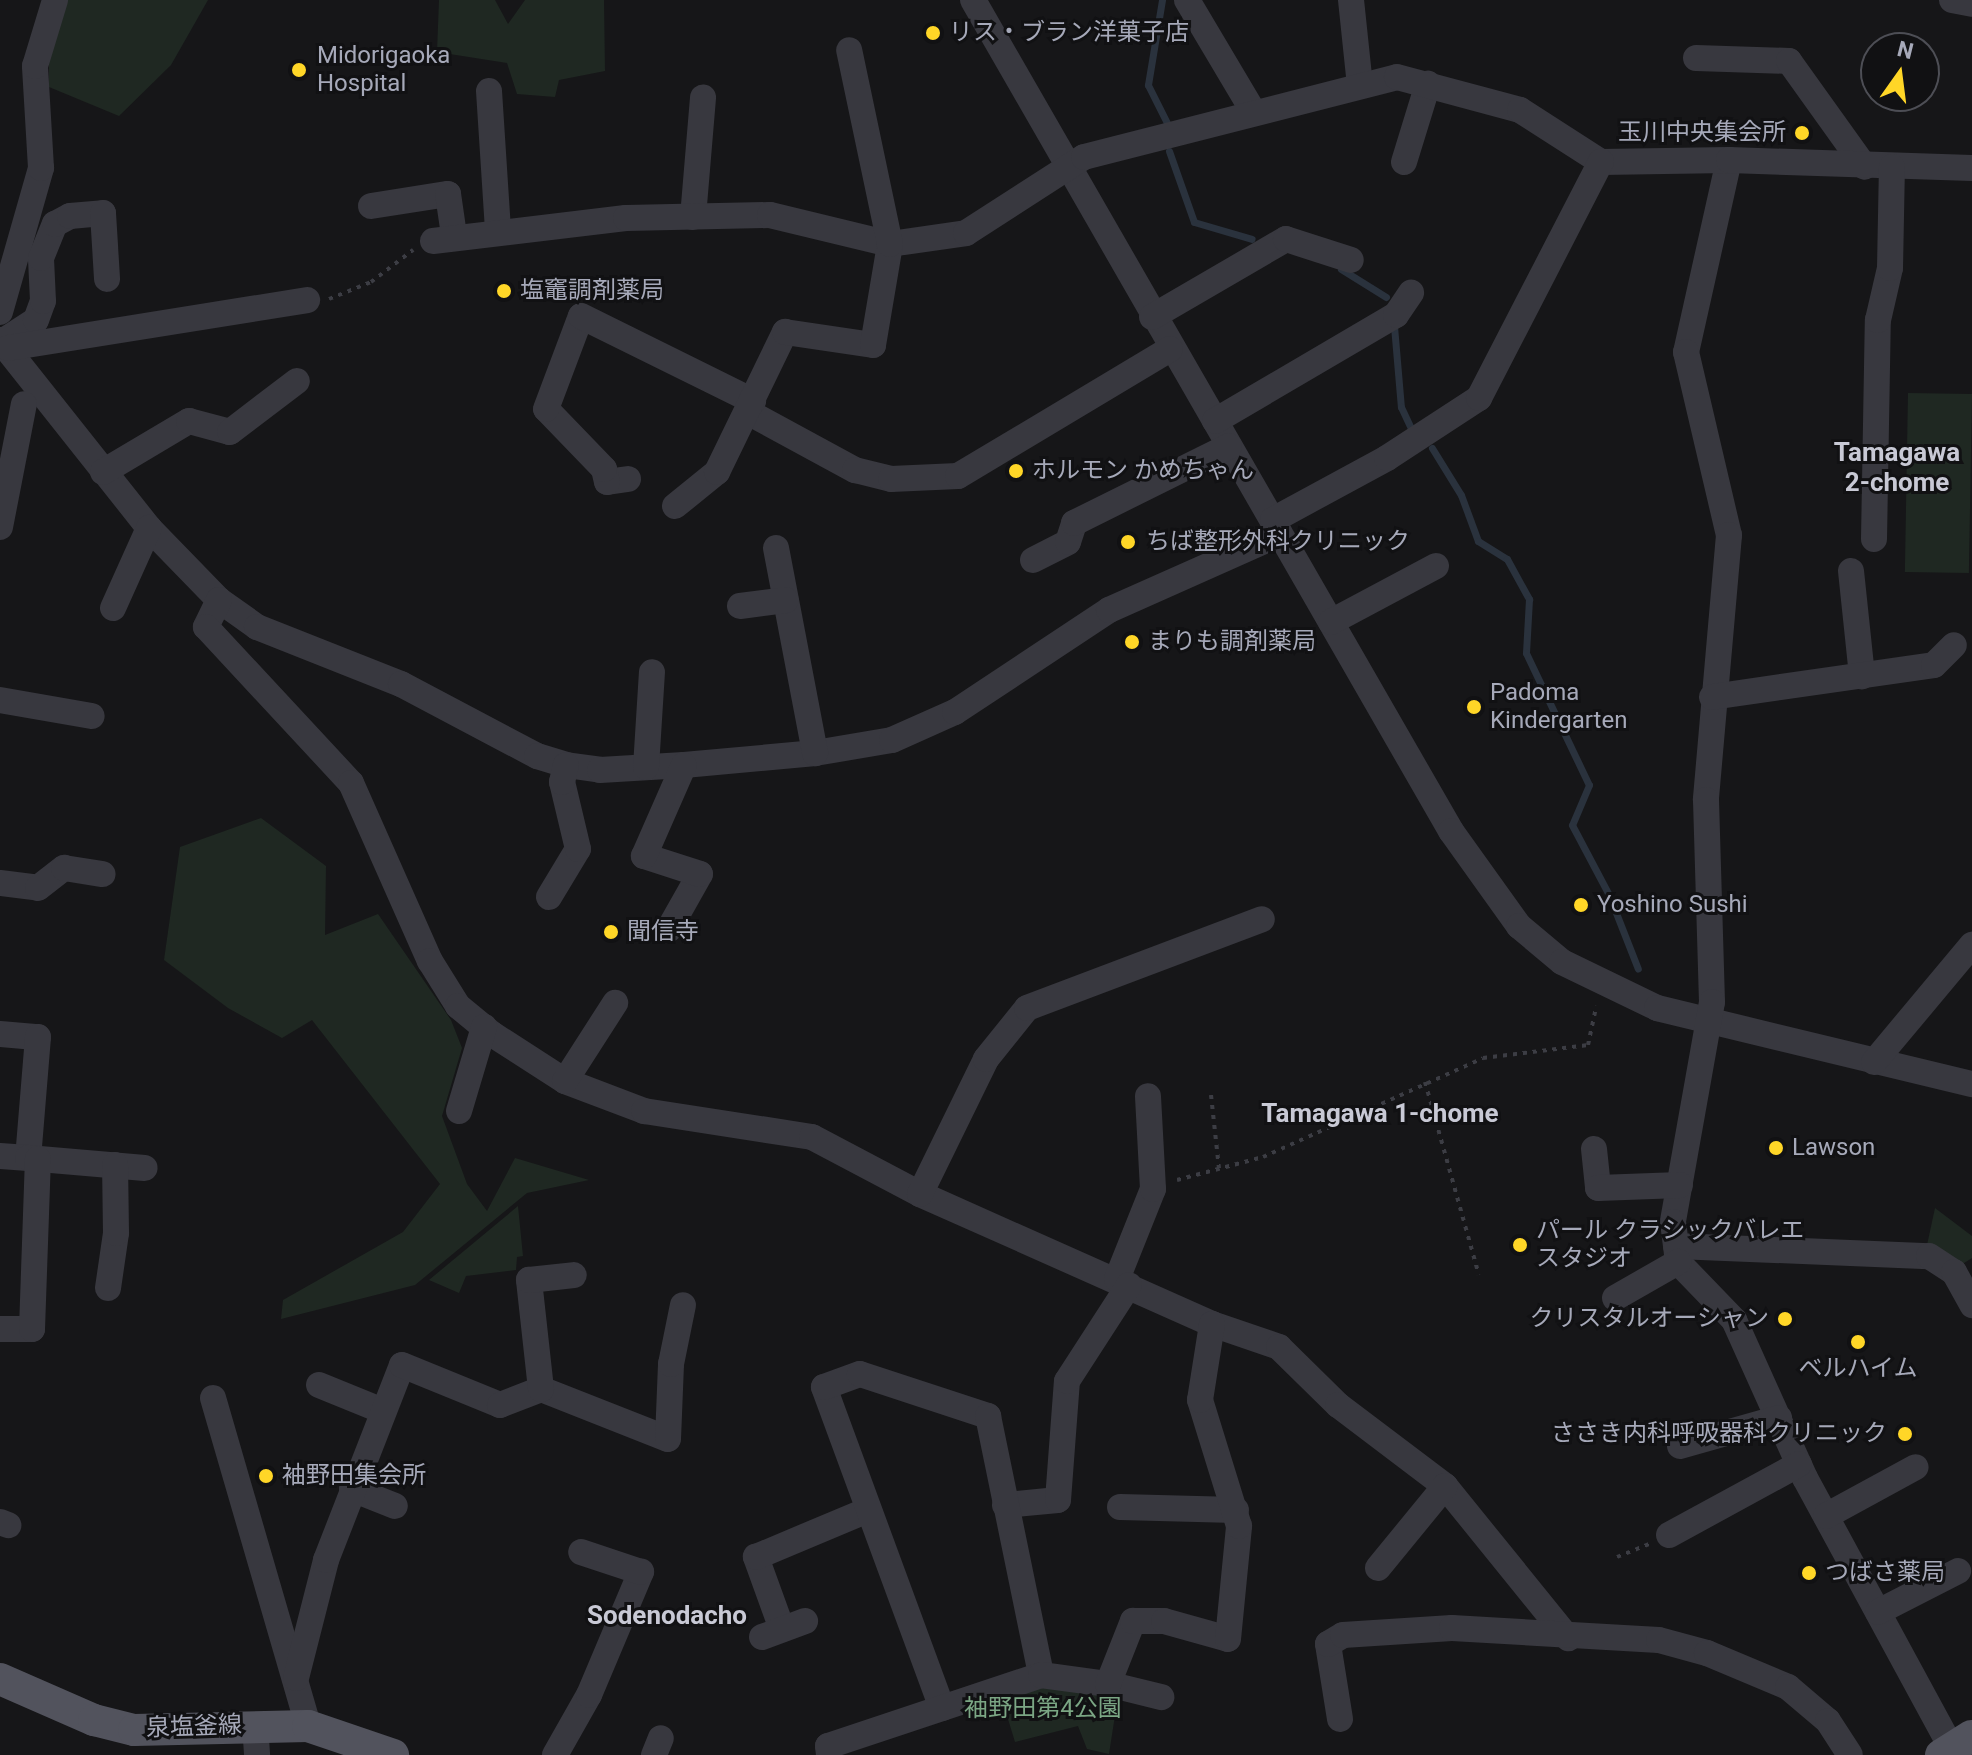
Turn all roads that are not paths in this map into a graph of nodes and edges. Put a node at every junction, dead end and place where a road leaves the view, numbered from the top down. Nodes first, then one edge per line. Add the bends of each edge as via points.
1 (55, 0) edge
2 (973, 0) edge
3 (1351, 0) edge
4 (1952, 0) edge
5 (1196, 3) edge
6 (1972, 4) edge
7 (849, 50) dead end
8 (1696, 58) dead end
9 (1428, 84) junction
10 (1360, 86) junction
11 (489, 91) dead end
12 (703, 97) dead end
13 (1254, 113) junction
14 (1729, 160) junction
15 (1404, 162) dead end
16 (1601, 162) junction
17 (1865, 167) junction
18 (1892, 167) junction
19 (1066, 168) junction
20 (1972, 168) edge
21 (371, 206) dead end
22 (693, 217) junction
23 (498, 231) junction
24 (890, 244) junction
25 (1351, 260) dead end
26 (107, 279) dead end
27 (1411, 293) dead end
28 (307, 300) road end
29 (0, 312) edge
30 (1152, 317) junction
31 (3, 344) edge
32 (1170, 349) junction
33 (297, 381) dead end
34 (20, 397) edge
35 (750, 407) junction
36 (1215, 421) junction
37 (1229, 446) junction
38 (103, 472) junction
39 (609, 482) dead end
40 (675, 506) dead end
41 (0, 527) edge
42 (1276, 527) junction
43 (149, 528) junction
44 (1874, 539) dead end
45 (776, 548) dead end
46 (1033, 560) dead end
47 (1436, 566) dead end
48 (1851, 571) dead end
49 (219, 600) junction
50 (786, 600) junction
51 (740, 606) dead end
52 (113, 608) dead end
53 (1331, 622) junction
54 (1954, 645) dead end
55 (652, 672) dead end
56 (1862, 676) junction
57 (1712, 697) junction
58 (0, 700) edge
59 (92, 716) dead end
60 (815, 753) junction
61 (566, 765) junction
62 (684, 765) junction
63 (646, 767) junction
64 (103, 874) dead end
65 (0, 883) edge
66 (549, 897) dead end
67 (1262, 919) dead end
68 (669, 929) dead end
69 (1972, 945) edge
70 (615, 1003) dead end
71 (1710, 1022) junction
72 (484, 1027) junction
73 (0, 1034) edge
74 (1874, 1062) junction
75 (565, 1081) junction
76 (1972, 1084) edge
77 (1148, 1096) dead end
78 (459, 1111) dead end
79 (1594, 1149) dead end
80 (0, 1156) edge
81 (33, 1158) junction
82 (115, 1165) junction
83 (145, 1168) dead end
84 (1680, 1185) junction
85 (920, 1194) junction
86 (1677, 1254) junction
87 (574, 1275) dead end
88 (1123, 1282) junction
89 (108, 1288) dead end
90 (1615, 1298) dead end
91 (683, 1305) dead end
92 (1972, 1305) edge
93 (1212, 1324) junction
94 (0, 1329) edge
95 (319, 1385) dead end
96 (541, 1389) junction
97 (213, 1398) dead end
98 (383, 1411) junction
99 (1779, 1418) junction
100 (1680, 1446) dead end
101 (1799, 1464) junction
102 (1916, 1467) dead end
103 (1445, 1486) junction
104 (352, 1489) junction
105 (1005, 1505) junction
106 (395, 1506) dead end
107 (1120, 1507) dead end
108 (868, 1510) junction
109 (1236, 1510) junction
110 (1826, 1516) junction
111 (1669, 1535) dead end
112 (581, 1552) dead end
113 (1378, 1568) dead end
114 (1958, 1571) dead end
115 (1878, 1612) junction
116 (783, 1629) dead end
117 (1568, 1638) junction
118 (1041, 1675) junction
119 (296, 1678) junction
120 (0, 1679) edge
121 (1108, 1684) junction
122 (1161, 1697) dead end
123 (942, 1708) junction
124 (1340, 1719) dead end
125 (308, 1726) junction
126 (256, 1740) edge
127 (1955, 1747) edge
128 (393, 1755) edge
129 (555, 1755) edge
130 (829, 1755) edge
131 (1850, 1755) edge

1 - 29 street via 35,66 41,168
2 - 19 street
3 - 10 street
4 - 6 street
5 - 13 street
7 - 24 street
8 - 17 street via 1789,61
9 - 10 street via 1397,77
9 - 15 street
9 - 16 street via 1520,110
10 - 13 street
11 - 23 street
12 - 22 street
13 - 19 street via 1084,157
14 - 16 street
14 - 17 street
14 - 57 street via 1686,352 1729,535
16 - 42 street via 1479,398
17 - 18 street
18 - 20 street
18 - 44 street via 1890,268 1878,320
19 - 24 street via 966,233
19 - 30 street
21 - 23 street via 448,194 443,238
22 - 23 street
22 - 24 street via 797,218
24 - 35 street via 873,345 785,332
25 - 30 street via 1286,239
26 - 31 street via 103,213 70,216 55,224 41,258 43,301 36,320
27 - 36 street via 1396,315
28 - 31 street
30 - 32 street
31 - 34 street
32 - 35 street via 958,476 891,479 855,470
32 - 36 street
33 - 38 street via 230,432 189,421
34 - 38 street
34 - 41 street
35 - 39 street via 581,316 546,409 604,469
35 - 40 street via 717,472
36 - 37 street
37 - 42 street
37 - 46 street via 1074,523 1068,542
38 - 43 street
42 - 53 street
42 - 60 street via 1109,610 955,712 892,740
43 - 49 street
43 - 52 street
45 - 50 street
47 - 53 street
48 - 56 street
49 - 61 street via 257,627 401,684 537,756
49 - 72 street via 206,627 351,783 430,961 458,1006
50 - 51 street
50 - 60 street
53 - 71 street via 1451,831 1519,926 1562,962 1619,993
54 - 56 street via 1934,665
55 - 63 street
56 - 57 street
57 - 71 street via 1706,800
58 - 59 street
60 - 62 street
61 - 63 street
61 - 66 street via 562,782 578,849
62 - 63 street
62 - 68 street via 644,856 700,874
64 - 65 street via 64,868 38,888
67 - 85 street via 1027,1008 986,1059
69 - 74 street
70 - 75 street
71 - 74 street
71 - 84 street
72 - 75 street
72 - 78 street
73 - 81 street via 38,1037
74 - 76 street
75 - 85 street via 644,1111 812,1137
77 - 88 street via 1153,1189
79 - 84 street via 1598,1188
80 - 81 street
81 - 82 street
81 - 94 street via 32,1329
82 - 83 street
82 - 89 street via 116,1233
84 - 86 street via 1673,1222
85 - 88 street
86 - 90 street
86 - 92 street via 1929,1256 1954,1272
86 - 99 street via 1734,1320
87 - 96 street via 529,1280
88 - 93 street
88 - 105 street via 1067,1381 1058,1500
91 - 96 street via 671,1364 668,1439
93 - 103 street via 1279,1347 1338,1405
93 - 109 street via 1200,1400
95 - 98 street
96 - 98 street via 500,1405 402,1365
97 - 119 street
98 - 104 street
99 - 100 street
99 - 101 street
101 - 110 street
101 - 111 street
102 - 110 street
103 - 113 street
103 - 117 street
104 - 106 street
104 - 119 street
105 - 108 street via 988,1416 860,1374 824,1387
105 - 118 street
107 - 109 street
108 - 116 street via 756,1557
108 - 123 street
109 - 121 street via 1228,1639 1164,1621 1133,1621
110 - 115 street
112 - 129 street via 641,1572 589,1695
114 - 115 street
115 - 127 street
117 - 124 street via 1452,1628 1343,1635 1328,1644
117 - 131 street via 1659,1640 1788,1687 1828,1721
118 - 121 street
118 - 123 street
119 - 125 street
120 - 126 main road, 泉塩釜線 via 94,1720 134,1730
121 - 122 street
123 - 130 street via 828,1746
125 - 126 main road, 泉塩釜線
125 - 128 main road, 泉塩釜線

